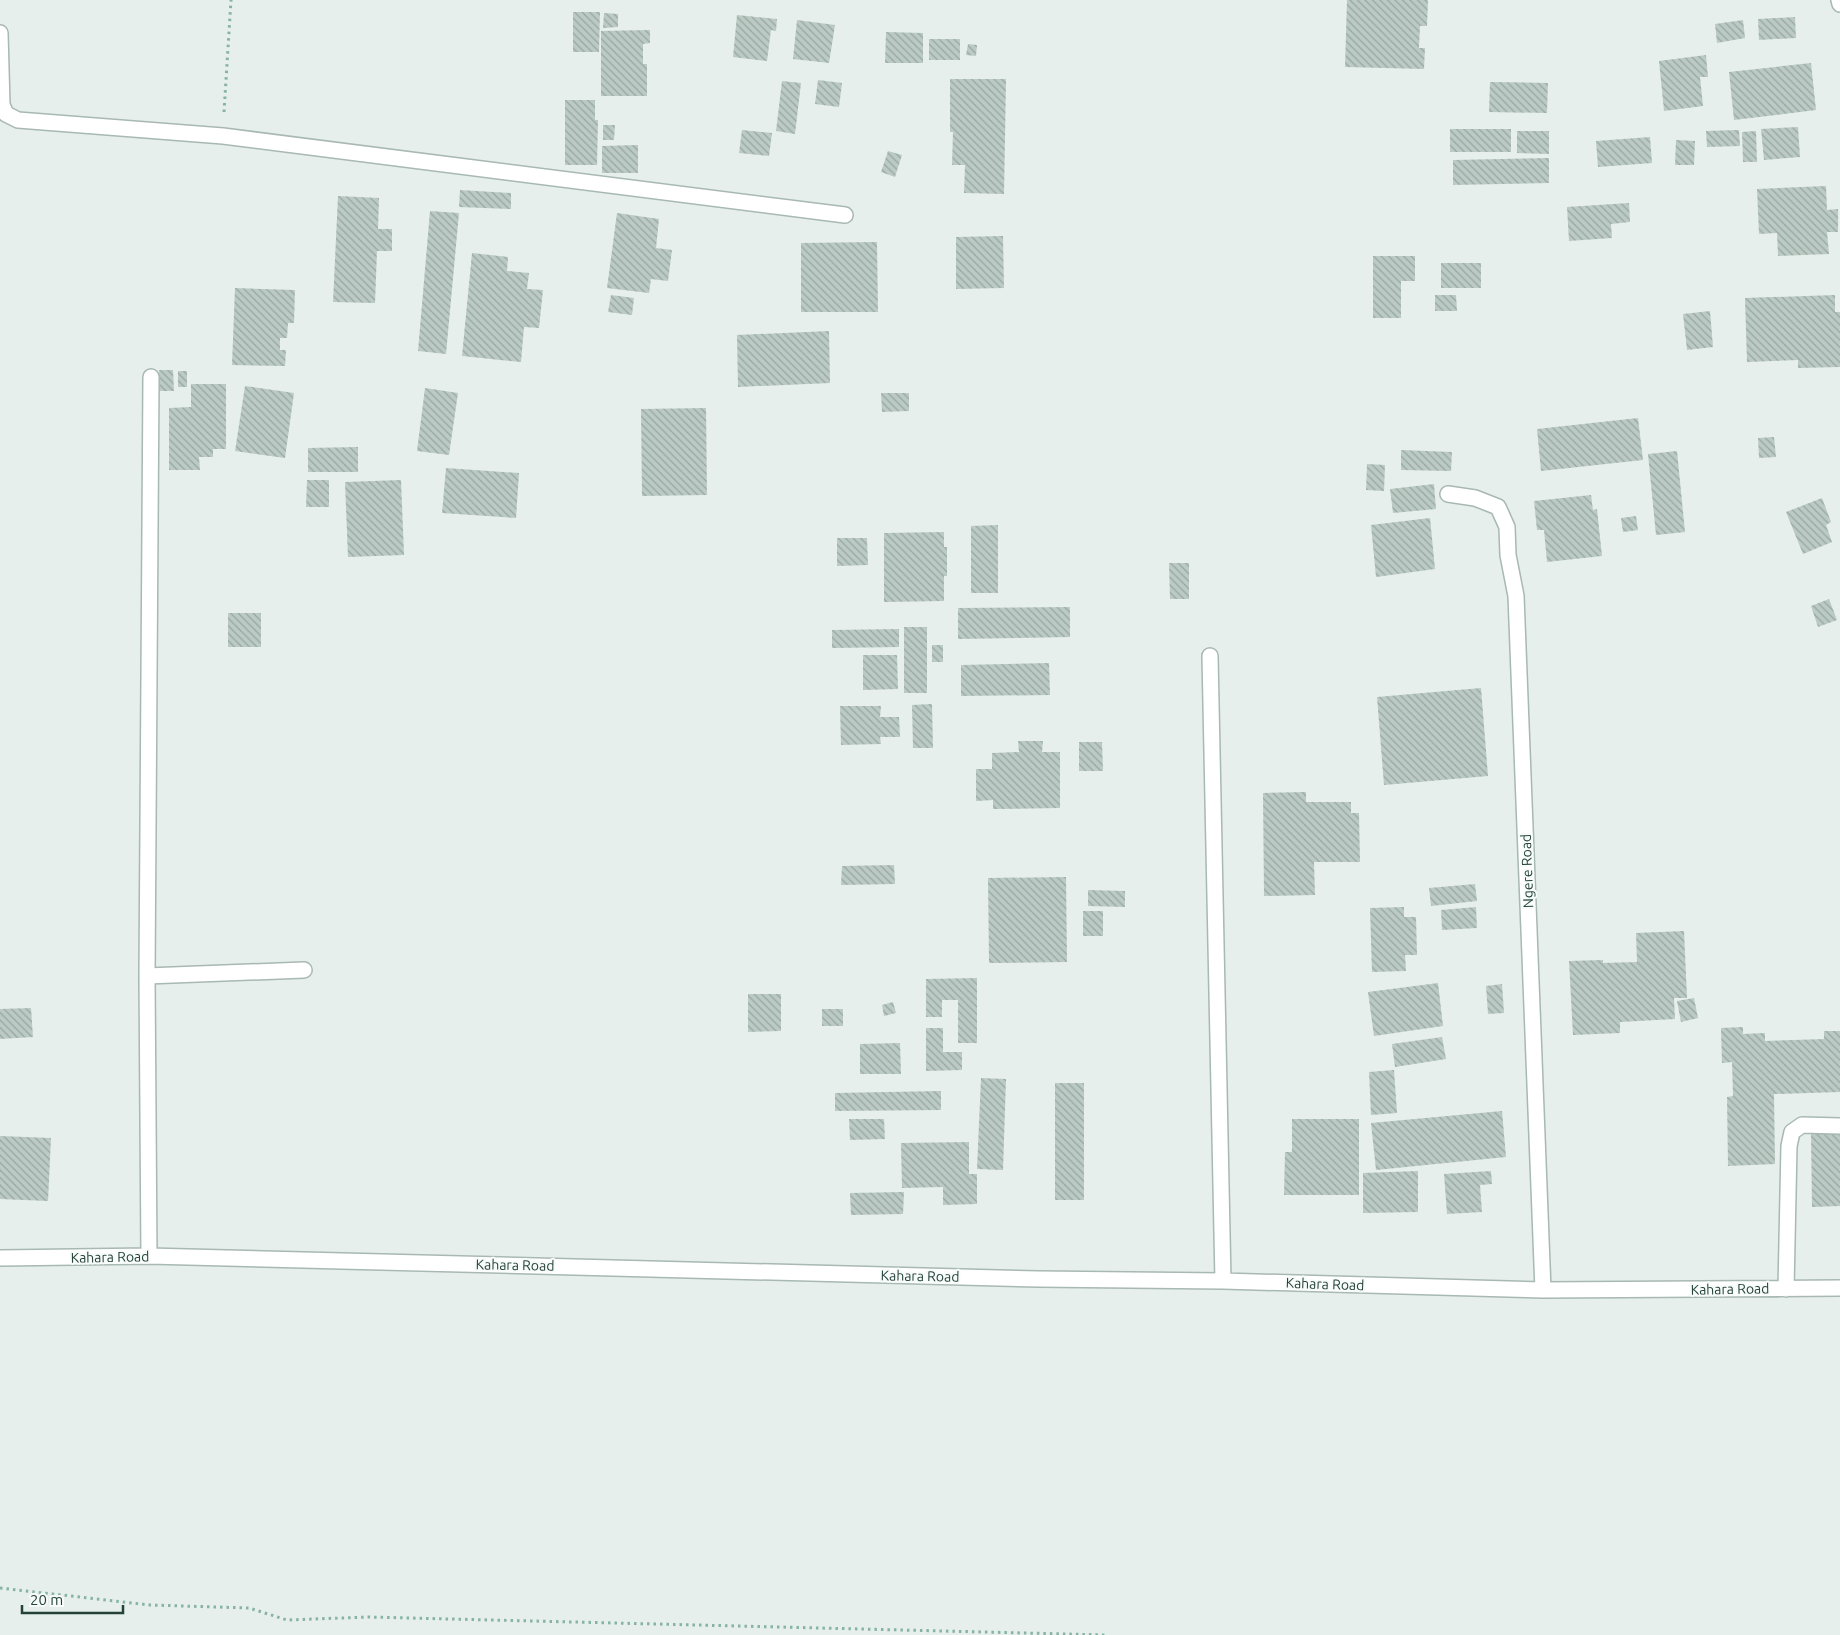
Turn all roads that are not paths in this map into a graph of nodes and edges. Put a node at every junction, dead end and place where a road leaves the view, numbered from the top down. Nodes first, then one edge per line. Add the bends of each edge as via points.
1 (1839, 0) edge
2 (1840, 4) edge
3 (0, 33) edge
4 (845, 215) dead end
5 (151, 377) dead end
6 (1448, 494) dead end
7 (1210, 656) dead end
8 (304, 970) dead end
9 (147, 976) junction
10 (1840, 1126) edge
11 (149, 1256) junction
12 (0, 1258) edge
13 (1223, 1281) junction
14 (1840, 1288) edge
15 (1786, 1289) junction
16 (1543, 1290) junction

1 - 2 street
3 - 4 street via 2,105 6,114 18,120 223,136
5 - 9 street
6 - 16 street, Ngere Road via 1475,498 1498,507 1507,527 1508,555 1516,596
7 - 13 street
8 - 9 street
9 - 11 street
10 - 15 street via 1802,1125 1792,1132
11 - 12 street, Kahara Road
11 - 13 street, Kahara Road
13 - 16 street, Kahara Road
14 - 15 street, Kahara Road
15 - 16 street, Kahara Road

